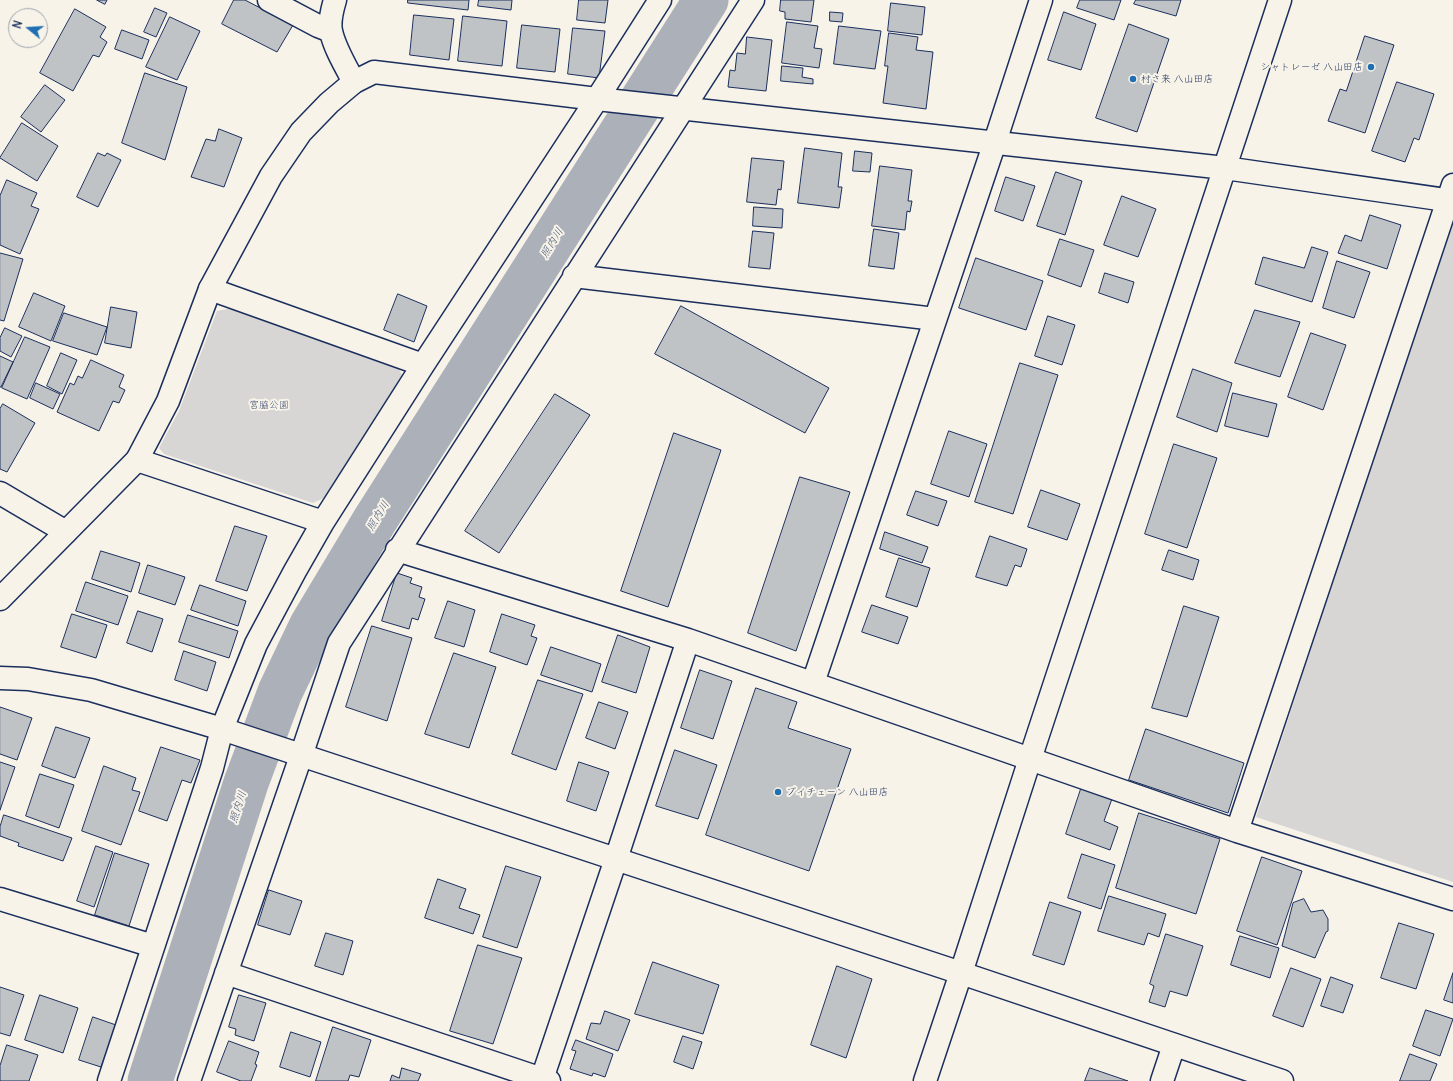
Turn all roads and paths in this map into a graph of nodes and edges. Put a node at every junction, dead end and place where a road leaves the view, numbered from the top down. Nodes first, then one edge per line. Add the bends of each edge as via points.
1 (269, 0) edge
2 (335, 0) edge
3 (660, 0) edge
4 (753, 0) edge
5 (1041, 0) edge
6 (1280, 0) edge
7 (331, 31) junction
8 (354, 82) junction
9 (597, 99) junction
10 (684, 108) junction
11 (995, 142) junction
12 (1225, 168) junction
13 (1451, 196) edge
14 (574, 276) junction
15 (210, 289) junction
16 (935, 319) junction
17 (423, 365) junction
18 (137, 460) junction
19 (0, 493) edge
20 (323, 522) junction
21 (66, 532) junction
22 (397, 550) junction
23 (0, 598) edge
24 (688, 640) junction
25 (0, 678) edge
26 (813, 682) junction
27 (222, 729) junction
28 (301, 756) junction
29 (1030, 759) junction
30 (1237, 831) junction
31 (616, 859) junction
32 (0, 899) edge
33 (1453, 899) edge
34 (153, 946) junction
35 (226, 973) junction
36 (962, 973) junction
37 (1174, 1046) junction
38 (546, 1080) edge
39 (109, 1081) edge
40 (189, 1081) edge
41 (925, 1081) edge
42 (1162, 1081) edge
43 (1282, 1081) edge

1 - 7 street
2 - 7 street
3 - 9 street
4 - 10 street
5 - 11 street
6 - 12 street
7 - 8 street
8 - 9 street via 374,72
8 - 15 street via 301,132 271,176
9 - 10 street
9 - 17 street
10 - 11 street
10 - 14 street
11 - 12 street
11 - 16 street
12 - 13 street
12 - 29 street
13 - 30 street
14 - 16 street
14 - 22 street
15 - 17 street
15 - 18 street via 168,401
16 - 26 street
17 - 20 street
18 - 20 street
18 - 21 street
19 - 21 street
20 - 27 street via 256,644
21 - 23 street
22 - 24 street
22 - 28 street via 339,643
24 - 26 street
24 - 31 street
25 - 27 street via 28,679 91,690
26 - 29 street
27 - 28 street
27 - 34 street via 212,768
28 - 31 street
28 - 35 street
29 - 30 street
29 - 36 street
30 - 33 street
31 - 36 street
31 - 38 street
32 - 34 street
34 - 39 street
35 - 38 street
35 - 40 street
36 - 37 street
36 - 41 street
37 - 42 street
37 - 43 street

